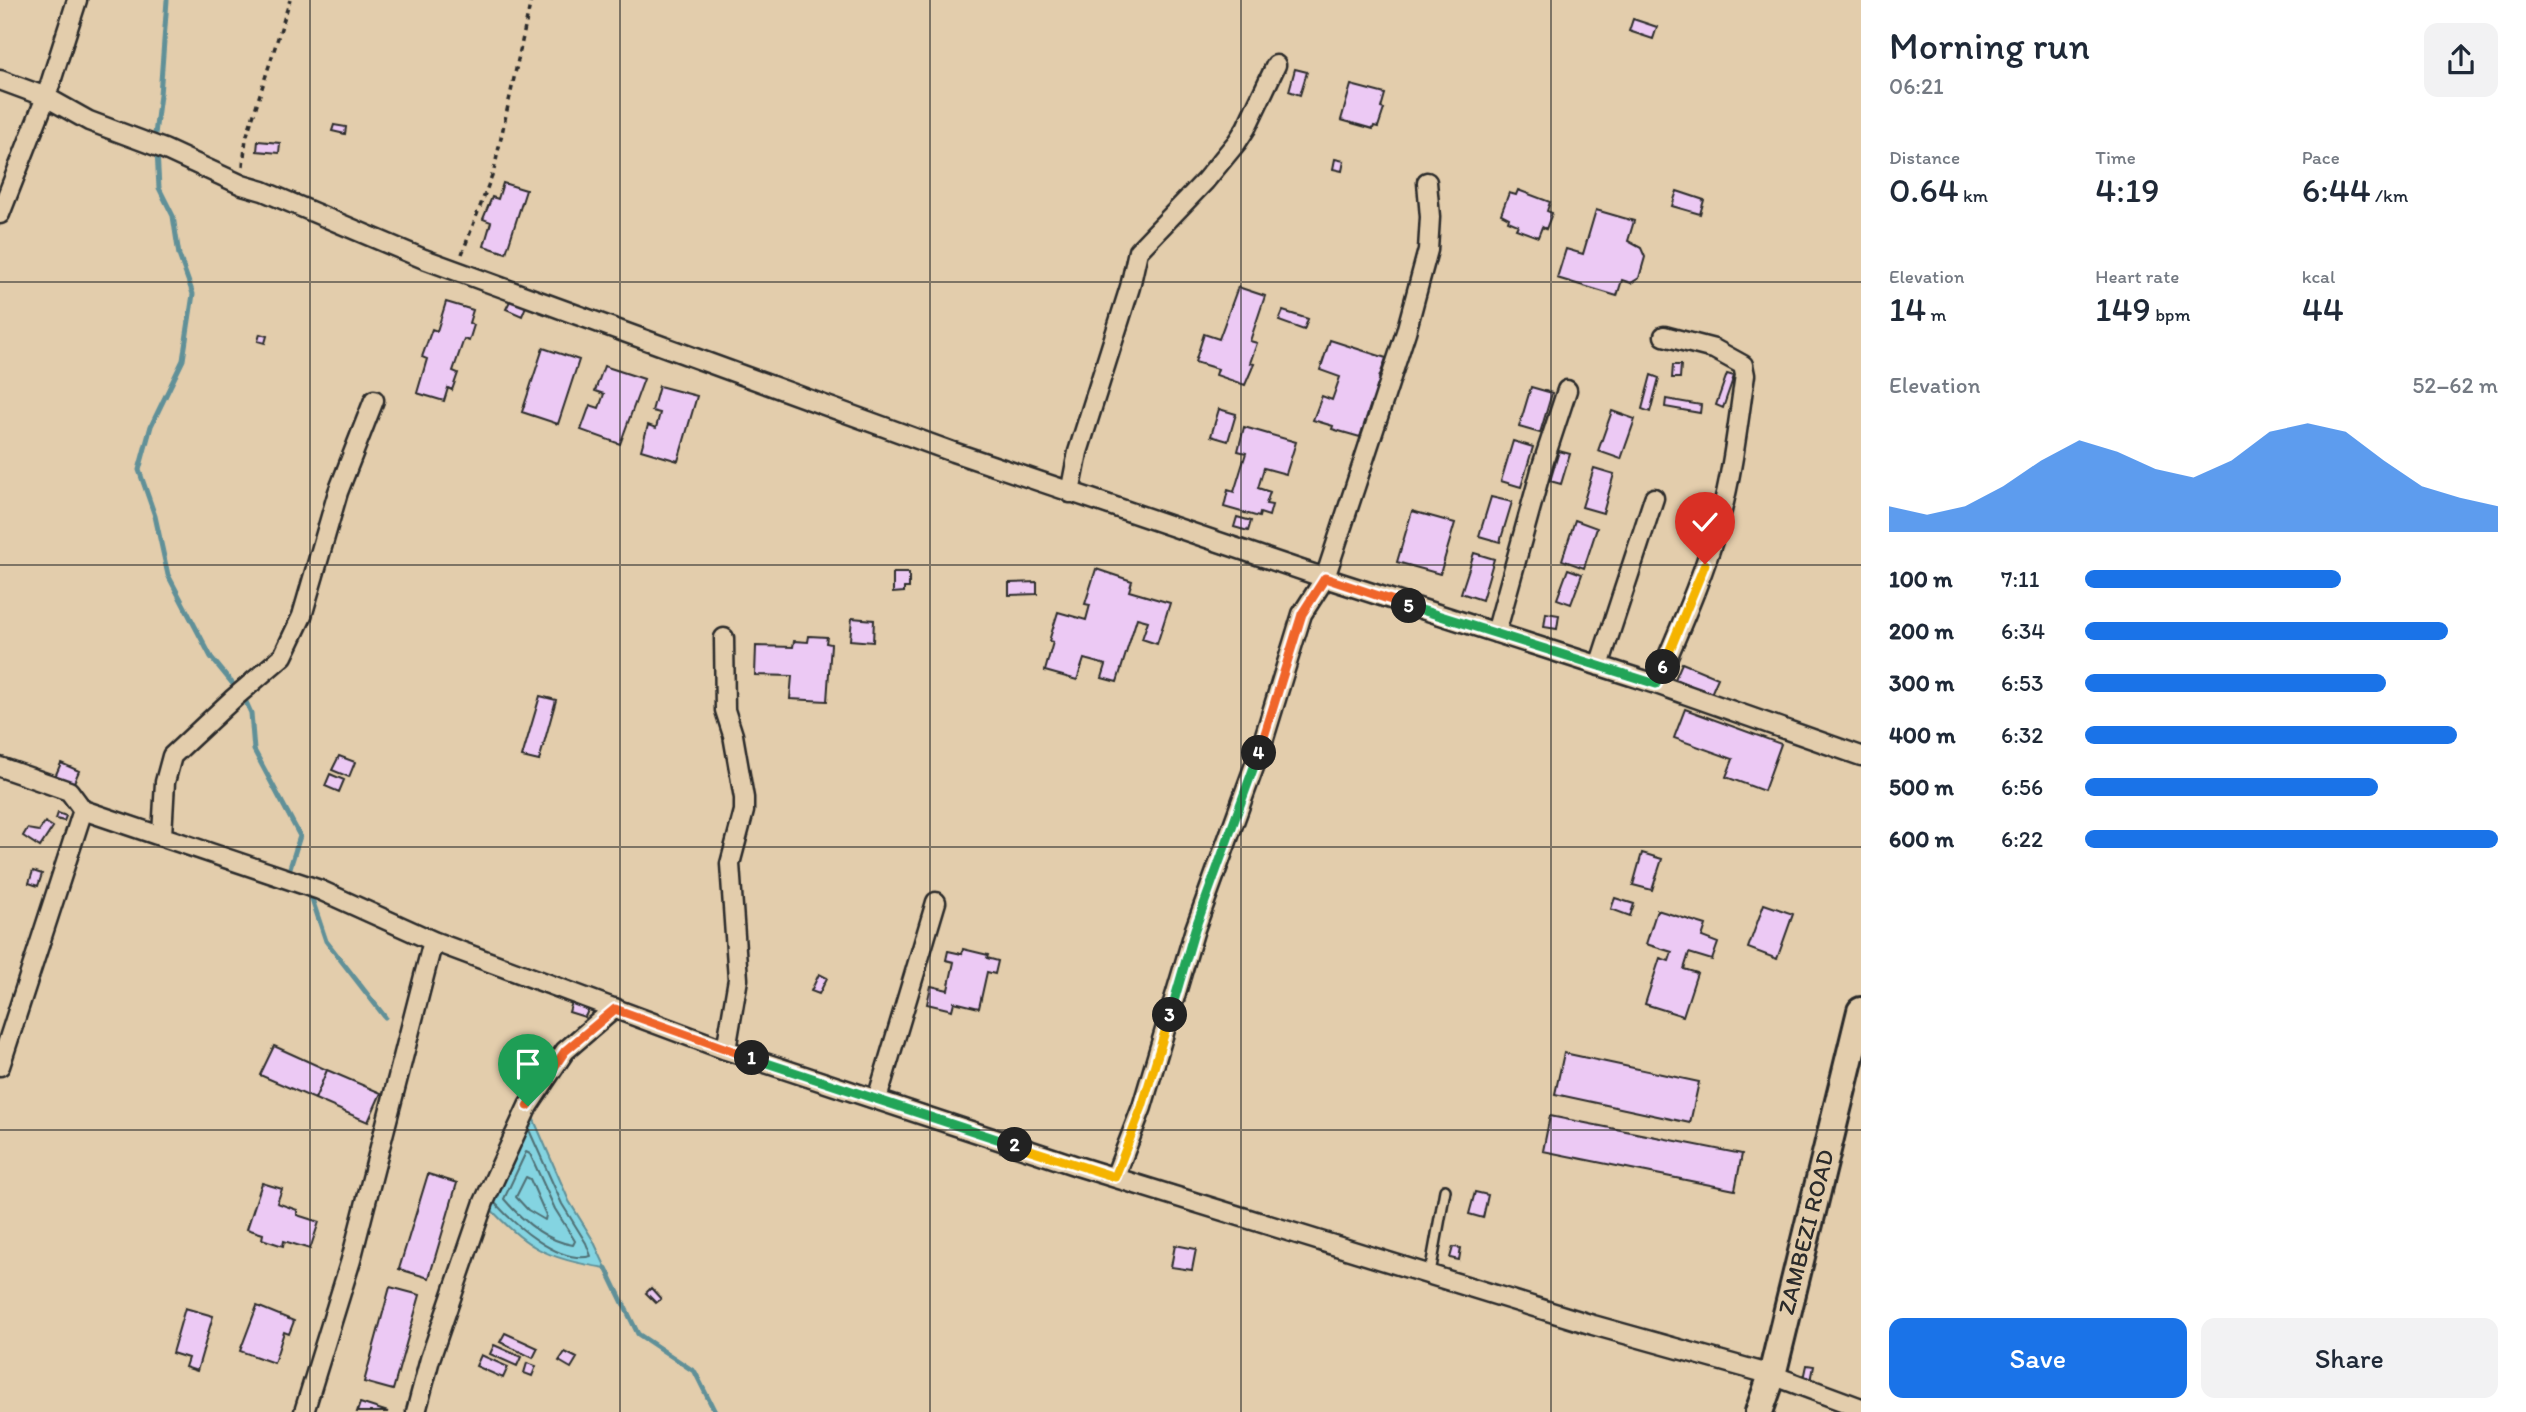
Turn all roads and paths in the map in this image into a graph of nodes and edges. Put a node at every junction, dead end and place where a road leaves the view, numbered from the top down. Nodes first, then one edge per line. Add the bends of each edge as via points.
1 (77, 0) edge
2 (290, 0) edge
3 (531, 0) edge
4 (1276, 65) dead end
5 (0, 80) edge
6 (46, 97) junction
7 (1427, 182) dead end
8 (242, 185) junction
9 (0, 213) edge
10 (456, 270) junction
11 (1664, 336) dead end
12 (1567, 390) dead end
13 (374, 400) dead end
14 (1070, 492) junction
15 (1654, 498) dead end
16 (1325, 578) junction
17 (1496, 633) junction
18 (724, 638) dead end
19 (1599, 666) junction
20 (1656, 684) junction
21 (1861, 756) edge
22 (0, 767) edge
23 (83, 810) junction
24 (162, 835) junction
25 (936, 902) dead end
26 (433, 941) junction
27 (615, 1009) junction
28 (1861, 1011) edge
29 (726, 1049) junction
30 (0, 1066) edge
31 (1854, 1070) edge
32 (877, 1099) junction
33 (1115, 1177) junction
34 (1445, 1190) dead end
35 (1430, 1273) junction
36 (1772, 1375) junction
37 (1860, 1404) edge
38 (304, 1412) edge
39 (416, 1412) edge
40 (1759, 1412) edge

1 - 6 street
2 - 8 path via 246,138
3 - 10 path via 494,170
4 - 14 street via 1237,142 1138,251
5 - 6 street
6 - 8 street via 89,121
6 - 9 street
7 - 16 street via 1430,217 1425,261
8 - 10 street
10 - 14 street
11 - 20 street via 1714,349 1743,365 1745,374 1719,520
12 - 17 street
13 - 24 street via 338,492 302,616 283,656 172,757 165,782
14 - 16 street
15 - 19 street
16 - 17 street
16 - 33 street via 1302,614
17 - 19 street
18 - 29 street via 725,710 744,798 730,864 738,979
19 - 20 street
20 - 21 street
22 - 23 street via 69,791
23 - 24 street
23 - 30 street
24 - 26 street via 320,890
25 - 32 street
26 - 27 street
26 - 38 street via 351,1261
27 - 29 street
27 - 39 street via 565,1051 528,1106 484,1202
28 - 31 main road, ZAMBEZI ROAD
29 - 32 street
31 - 36 main road, ZAMBEZI ROAD
32 - 33 street
33 - 35 street
34 - 35 lane
35 - 36 street
36 - 37 street
36 - 40 main road, ZAMBEZI ROAD

